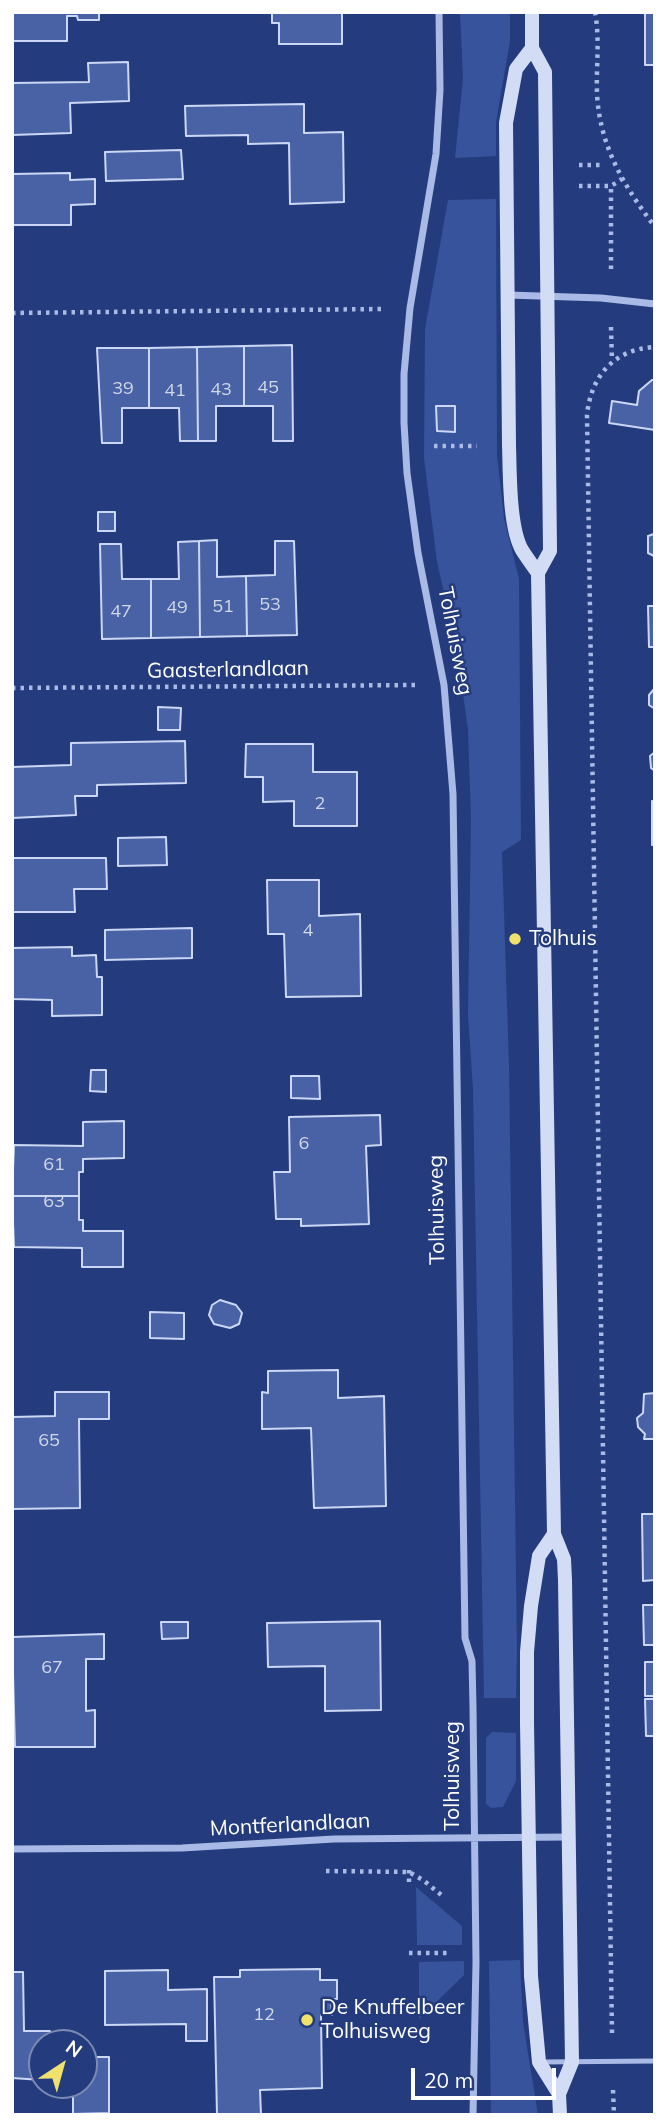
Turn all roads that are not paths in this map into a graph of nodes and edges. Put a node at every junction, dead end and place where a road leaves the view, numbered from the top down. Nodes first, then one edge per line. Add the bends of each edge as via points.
1 (439, 12) edge
2 (532, 12) edge
3 (532, 48) junction
4 (508, 295) junction
5 (549, 296) junction
6 (655, 304) edge
7 (538, 573) junction
8 (554, 1534) junction
9 (474, 1837) junction
10 (569, 1837) junction
11 (529, 1838) junction
12 (12, 1849) edge
13 (655, 2061) edge
14 (539, 2062) junction
15 (572, 2062) junction
16 (559, 2094) junction
17 (472, 2115) edge
18 (560, 2115) edge

1 - 9 street, Tolhuisweg via 436,154 410,308 404,401 407,473 444,685 453,794 465,1638 472,1661
2 - 3 street
3 - 4 street via 516,69 506,123
3 - 5 street via 545,72
4 - 5 street
4 - 7 street via 511,499 521,548
5 - 6 street
5 - 7 street via 550,551
7 - 8 street
8 - 10 street via 564,1559
8 - 11 street via 539,1556 527,1651
9 - 11 street, Montferlandlaan
9 - 12 street, Montferlandlaan
9 - 17 street, Tolhuisweg
10 - 11 street, Montferlandlaan
10 - 15 street
11 - 14 street via 531,1976
13 - 15 lane
14 - 15 lane
14 - 16 street
15 - 16 street
16 - 18 street

